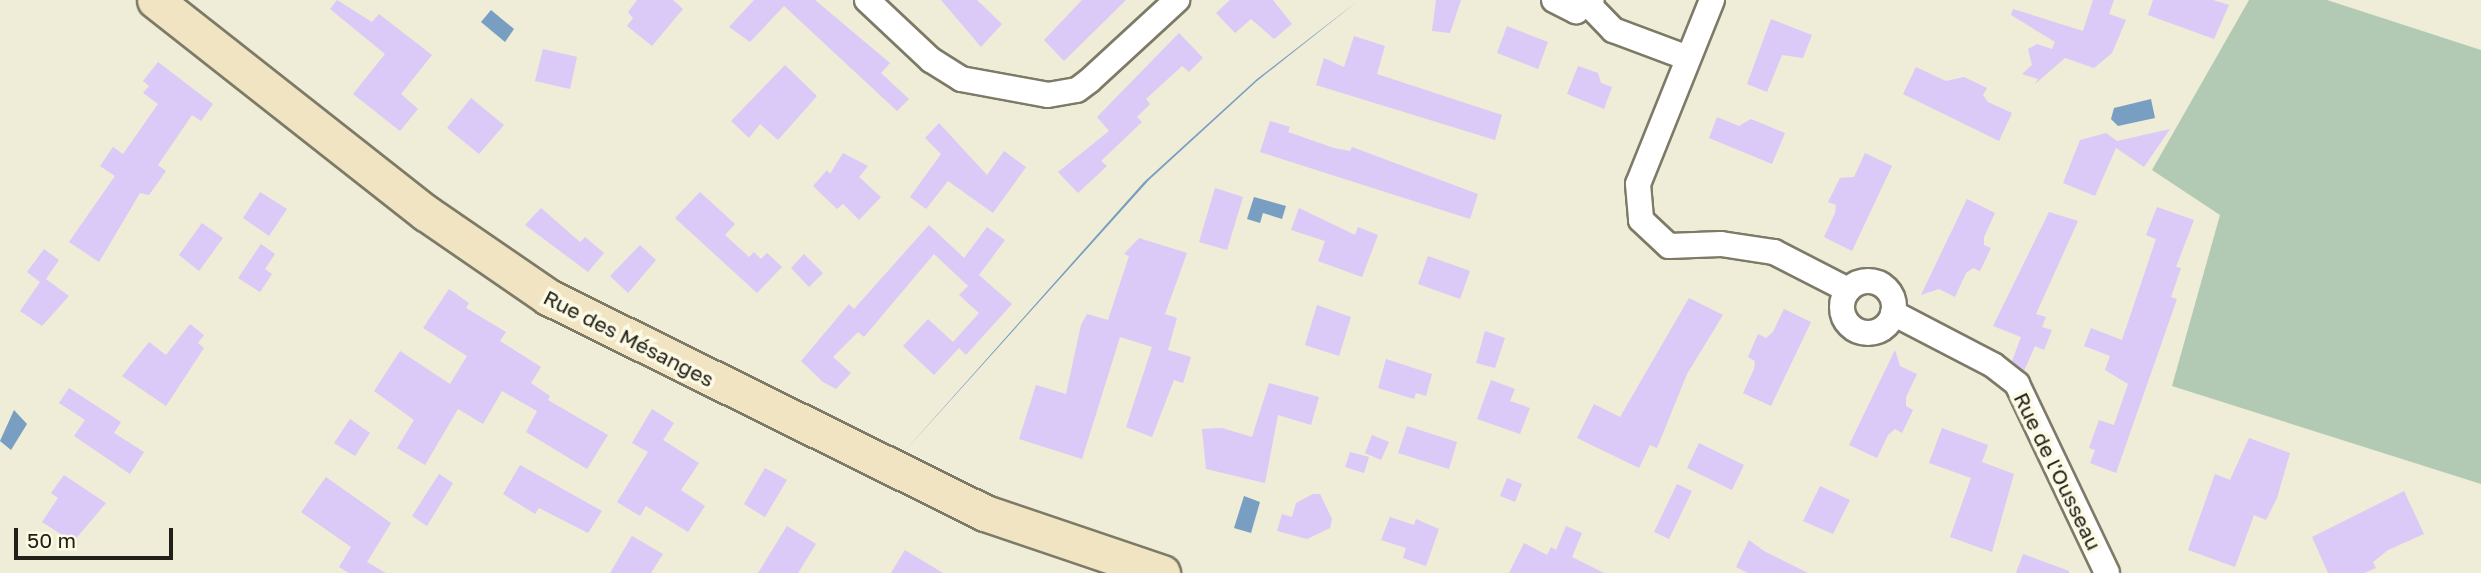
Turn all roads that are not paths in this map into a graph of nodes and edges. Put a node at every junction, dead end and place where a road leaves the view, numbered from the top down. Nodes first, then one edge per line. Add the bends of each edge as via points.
1 (155, 0) edge
2 (867, 0) edge
3 (1177, 0) edge
4 (1554, 0) edge
5 (1712, 0) edge
6 (1591, 2) edge
7 (1688, 58) junction
8 (1848, 290) junction
9 (1893, 313) junction
10 (1162, 573) edge
11 (2107, 573) edge

1 - 10 main road, Rue des Mésanges via 426,213 548,297 985,513
2 - 3 street via 931,60 961,79 1048,95 1077,90
4 - 6 street via 1576,11
5 - 7 street
6 - 7 street via 1613,30
7 - 8 street via 1639,184 1637,205 1644,227 1668,246 1721,244 1774,252
8 - 9 street via 1863,281 1880,283 1892,296
8 - 9 street via 1842,312 1856,330 1879,331
9 - 11 street, Rue de l'Ousseau via 1993,365 2017,384

